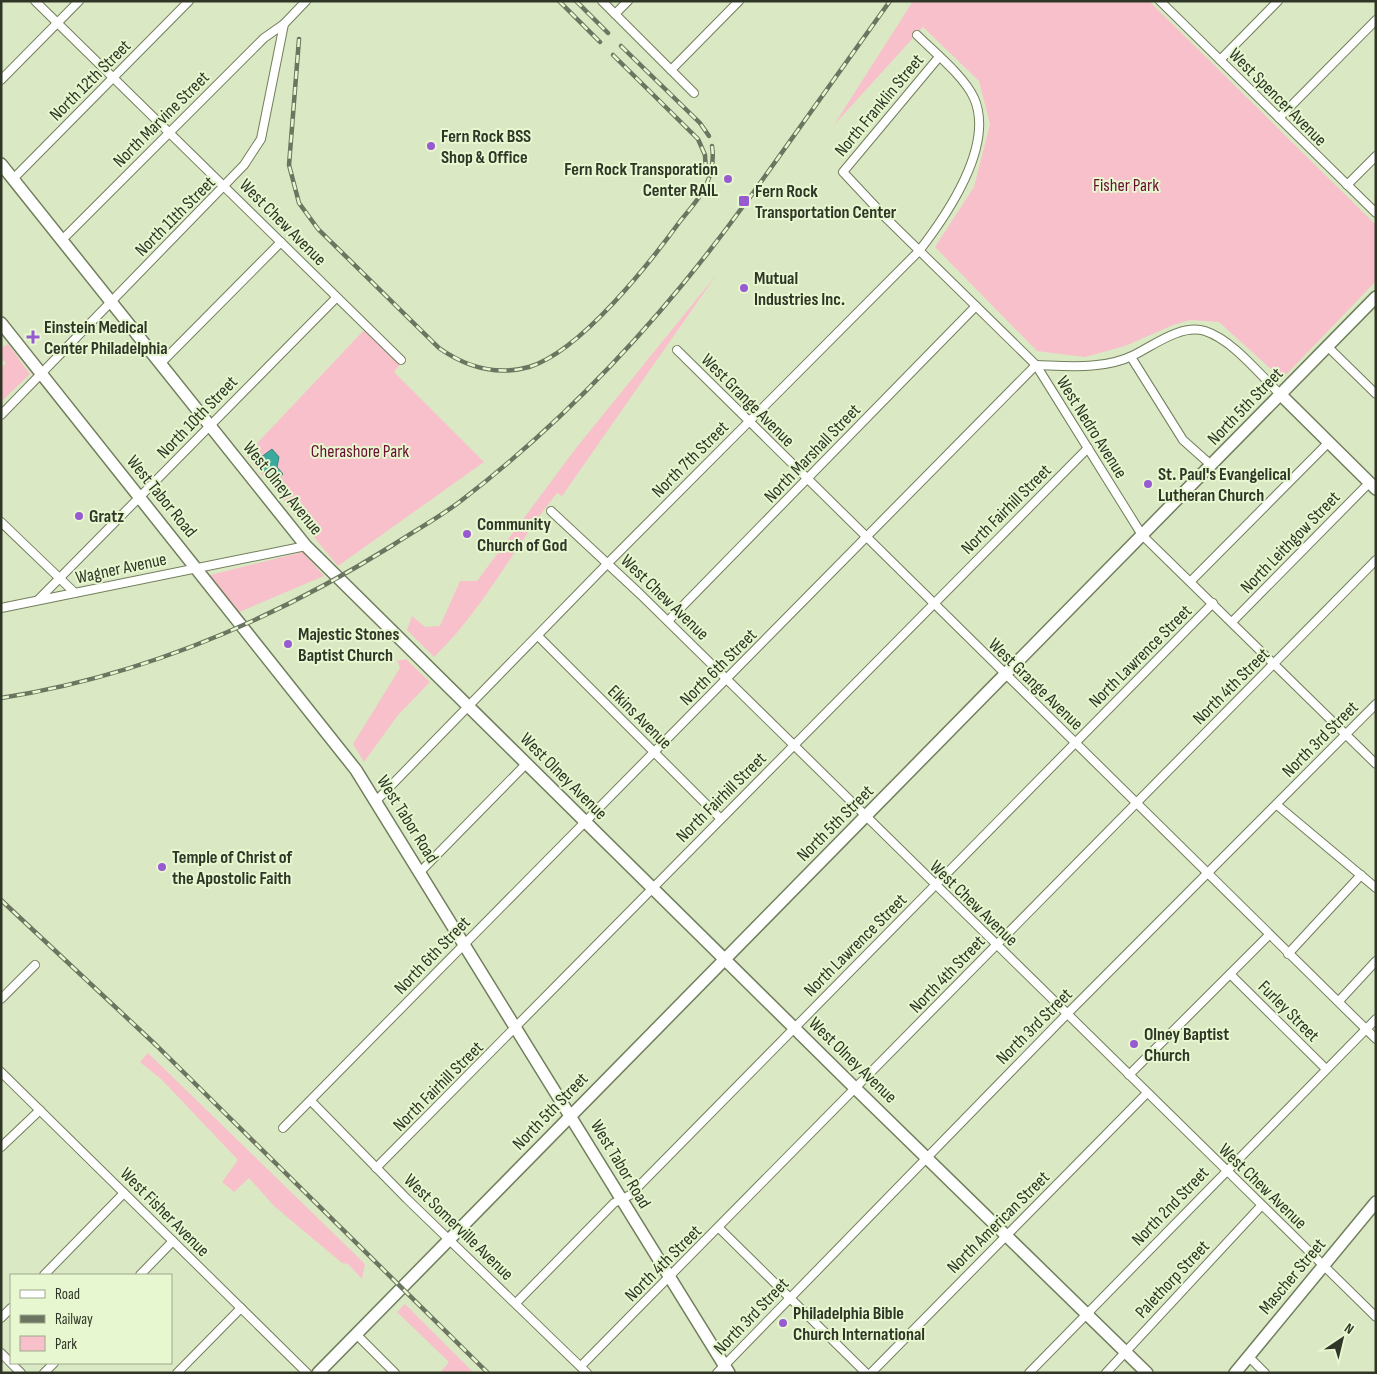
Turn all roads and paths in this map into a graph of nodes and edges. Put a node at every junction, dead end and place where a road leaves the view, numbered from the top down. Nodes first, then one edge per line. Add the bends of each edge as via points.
1 (35, 1) edge
2 (79, 1) edge
3 (189, 1) edge
4 (306, 1) edge
5 (602, 1) edge
6 (628, 1) edge
7 (739, 1) edge
8 (1160, 1) edge
9 (1278, 1) edge
10 (615, 14) junction
11 (1376, 20) edge
12 (57, 23) junction
13 (284, 24) junction
14 (916, 35) dead end
15 (939, 57) junction
16 (1220, 60) junction
17 (671, 70) junction
18 (113, 78) junction
19 (1, 80) edge
20 (694, 93) dead end
21 (1279, 118) junction
22 (168, 132) junction
23 (1376, 156) edge
24 (1, 164) edge
25 (843, 172) joint
26 (13, 179) junction
27 (1347, 185) junction
28 (225, 186) junction
29 (1376, 213) edge
30 (62, 240) junction
31 (281, 242) junction
32 (919, 251) junction
33 (336, 298) junction
34 (111, 302) junction
35 (1374, 302) edge
36 (976, 306) junction
37 (1, 323) edge
38 (1327, 346) junction
39 (676, 350) dead end
40 (1132, 357) junction
41 (401, 360) dead end
42 (160, 364) junction
43 (1036, 365) junction
44 (41, 374) junction
45 (1376, 394) edge
46 (1281, 395) junction
47 (1, 414) edge
48 (748, 422) junction
49 (209, 425) junction
50 (1329, 442) junction
51 (1088, 448) junction
52 (1211, 465) junction
53 (807, 480) junction
54 (1372, 486) edge
55 (140, 496) junction
56 (551, 511) dead end
57 (2, 524) edge
58 (1142, 535) junction
59 (867, 538) junction
60 (306, 546) junction
61 (1376, 560) edge
62 (608, 563) junction
63 (197, 568) junction
64 (59, 578) junction
65 (1191, 581) junction
66 (75, 593) junction
67 (38, 600) junction
68 (1213, 603) junction
69 (933, 604) junction
70 (1, 608) edge
71 (668, 621) junction
72 (1232, 622) junction
73 (538, 636) junction
74 (1274, 664) junction
75 (1005, 675) junction
76 (726, 680) junction
77 (1376, 704) edge
78 (468, 706) junction
79 (1346, 735) junction
80 (1075, 744) junction
81 (794, 746) junction
82 (655, 752) junction
83 (527, 763) junction
84 (1376, 764) edge
85 (376, 801) junction
86 (1135, 804) junction
87 (1277, 805) junction
88 (866, 817) junction
89 (721, 818) junction
90 (585, 821) junction
91 (420, 872) junction
92 (1208, 875) junction
93 (1361, 876) junction
94 (935, 885) junction
95 (652, 887) junction
96 (1376, 888) edge
97 (1269, 935) junction
98 (463, 944) junction
99 (996, 945) junction
100 (1288, 954) junction
101 (725, 958) junction
102 (1376, 962) edge
103 (35, 965) dead end
104 (1230, 974) junction
105 (1, 999) edge
106 (1338, 1002) junction
107 (1067, 1014) junction
108 (1376, 1019) edge
109 (795, 1028) junction
110 (1365, 1028) junction
111 (516, 1029) junction
112 (1376, 1039) edge
113 (1326, 1069) junction
114 (1, 1072) edge
115 (1129, 1075) junction
116 (855, 1088) junction
117 (1146, 1093) junction
118 (311, 1102) junction
119 (40, 1110) junction
120 (571, 1115) junction
121 (283, 1128) dead end
122 (1, 1146) edge
123 (927, 1157) junction
124 (376, 1168) junction
125 (1226, 1171) junction
126 (124, 1193) junction
127 (621, 1199) junction
128 (1376, 1202) edge
129 (1261, 1206) junction
130 (719, 1228) junction
131 (1006, 1235) junction
132 (449, 1238) junction
133 (173, 1241) junction
134 (1323, 1266) junction
135 (45, 1274) edge
136 (141, 1274) edge
137 (670, 1276) junction
138 (790, 1299) junction
139 (516, 1303) junction
140 (241, 1308) junction
141 (10, 1309) edge
142 (1087, 1314) junction
143 (1376, 1317) edge
144 (1, 1318) edge
145 (356, 1334) junction
146 (1125, 1351) junction
147 (1, 1353) edge
148 (1248, 1356) junction
149 (10, 1362) edge
150 (12, 1364) edge
151 (53, 1364) edge
152 (581, 1366) junction
153 (724, 1370) edge
154 (21, 1373) edge
155 (44, 1373) edge
156 (177, 1373) edge
157 (307, 1373) edge
158 (318, 1373) edge
159 (395, 1373) edge
160 (588, 1373) edge
161 (866, 1373) edge
162 (871, 1373) edge
163 (1029, 1373) edge
164 (1106, 1373) edge
165 (1147, 1373) edge
166 (1234, 1373) edge
167 (1265, 1373) edge

1 - 12 street, West Chew Avenue
2 - 12 street
3 - 18 street, North 12th Street
4 - 13 street
5 - 10 street
6 - 10 street
7 - 17 street
8 - 16 street, West Spencer Avenue
9 - 16 street
10 - 17 street
11 - 21 street
12 - 18 street, West Chew Avenue
12 - 19 street
13 - 22 street, North Marvine Street via 264,38
13 - 28 street, North 11th Street via 260,139 244,166
14 - 15 street, North 7th Street
15 - 25 street, North Franklin Street
15 - 32 street, North 7th Street via 974,98 979,126 974,152 959,194
16 - 21 street, West Spencer Avenue
17 - 20 street
18 - 22 street, West Chew Avenue
18 - 26 street, North 12th Street
21 - 27 street, West Spencer Avenue
22 - 28 street, West Chew Avenue
22 - 30 street, North Marvine Street
23 - 27 street
24 - 26 street, West Olney Avenue
25 - 32 street, West Nedro Avenue
26 - 30 street, West Olney Avenue
27 - 29 street, West Spencer Avenue
28 - 31 street, West Chew Avenue
28 - 34 street, North 11th Street
30 - 34 street, West Olney Avenue
31 - 33 street, West Chew Avenue
31 - 42 street
32 - 36 street, West Nedro Avenue
32 - 48 street, North 7th Street
33 - 41 street, West Chew Avenue
33 - 49 street, North 10th Street
34 - 42 street, West Olney Avenue
34 - 44 street, North 11th Street
35 - 38 street, North 5th Street
36 - 43 street, West Nedro Avenue
36 - 53 street, North Marshall Street
37 - 44 street, West Tabor Road
38 - 45 street
38 - 46 street, North 5th Street
39 - 48 street, West Grange Avenue
40 - 43 street via 1082,366
40 - 46 street via 1179,332 1203,330 1221,338
40 - 52 street via 1183,440
42 - 49 street, West Olney Avenue
43 - 51 street, West Nedro Avenue
43 - 59 street, North 6th Street
44 - 47 street, North 11th Street
44 - 55 street, West Tabor Road
46 - 50 street
46 - 52 street, North 5th Street
48 - 53 street, West Grange Avenue
48 - 62 street, North 7th Street
49 - 55 street, North 10th Street
49 - 60 street, West Olney Avenue
50 - 54 street
50 - 65 street, North Lawrence Street
51 - 58 street, West Nedro Avenue
51 - 69 street, North Fairhill Street
52 - 58 street, North 5th Street
53 - 59 street, West Grange Avenue
53 - 71 street, North Marshall Street
54 - 72 street, North Leithgow Street
55 - 63 street, West Tabor Road
55 - 64 street, North 10th Street
56 - 62 street, West Chew Avenue
57 - 64 street
58 - 65 street, West Nedro Avenue
58 - 75 street, North 5th Street
59 - 69 street, West Grange Avenue
59 - 76 street, North 6th Street
60 - 63 street, Wagner Avenue
60 - 78 street, West Olney Avenue
61 - 74 street, North 4th Street
62 - 71 street, West Chew Avenue
62 - 73 street, North 7th Street
63 - 66 street, Wagner Avenue
63 - 85 street, West Tabor Road via 341,749
64 - 66 street
64 - 67 street, North 10th Street
65 - 68 street, West Nedro Avenue
66 - 67 street, Wagner Avenue
67 - 70 street, Wagner Avenue
68 - 72 street, West Nedro Avenue
68 - 80 street, North Lawrence Street
69 - 75 street, West Grange Avenue
69 - 81 street, North Fairhill Street
71 - 76 street, West Chew Avenue
72 - 74 street, West Nedro Avenue
73 - 78 street, North 7th Street
73 - 82 street, Elkins Avenue
74 - 79 street, West Nedro Avenue
74 - 86 street, North 4th Street
75 - 80 street, West Grange Avenue
75 - 88 street, North 5th Street
76 - 81 street, West Chew Avenue
76 - 82 street, North 6th Street
77 - 79 street, North 3rd Street
78 - 83 street, West Olney Avenue
78 - 85 street, North 7th Street
79 - 84 street, West Nedro Avenue
79 - 87 street, North 3rd Street
80 - 86 street, West Grange Avenue
80 - 94 street, North Lawrence Street
81 - 88 street, West Chew Avenue
81 - 89 street, North Fairhill Street
82 - 89 street, Elkins Avenue
82 - 90 street, North 6th Street
83 - 90 street, West Olney Avenue
83 - 91 street
85 - 91 street, West Tabor Road
86 - 92 street, West Grange Avenue
86 - 99 street, North 4th Street
87 - 92 street, North 3rd Street
87 - 93 street
88 - 94 street, West Chew Avenue
88 - 101 street, North 5th Street
89 - 95 street, North Fairhill Street
90 - 95 street, West Olney Avenue
90 - 98 street, North 6th Street
91 - 98 street, West Tabor Road
92 - 97 street, West Grange Avenue
92 - 107 street, North 3rd Street
93 - 96 street
93 - 100 street
94 - 99 street, West Chew Avenue
94 - 109 street, North Lawrence Street
95 - 101 street, West Olney Avenue
95 - 111 street, North Fairhill Street
97 - 100 street, West Grange Avenue
97 - 104 street
98 - 111 street, West Tabor Road
98 - 118 street, North 6th Street
99 - 107 street, West Chew Avenue
99 - 116 street, North 4th Street
100 - 106 street, West Grange Avenue
101 - 109 street, West Olney Avenue
101 - 120 street, North 5th Street
102 - 106 street
103 - 105 street
104 - 113 street, Furley Street
104 - 115 street
106 - 110 street, West Grange Avenue
107 - 115 street, West Chew Avenue
107 - 123 street, North 3rd Street
108 - 110 street, North 2nd Street
109 - 116 street, West Olney Avenue
109 - 127 street, North Lawrence Street via 630,1195
110 - 112 street, West Grange Avenue
110 - 113 street, North 2nd Street
111 - 120 street, West Tabor Road
111 - 124 street, North Fairhill Street
113 - 125 street, North 2nd Street
114 - 119 street, West Fisher Avenue
115 - 117 street, West Chew Avenue
116 - 123 street, West Olney Avenue
116 - 130 street, North 4th Street
117 - 125 street, West Chew Avenue
117 - 131 street, North American Street
118 - 121 street, North 6th Street
118 - 124 street, West Somerville Avenue
119 - 122 street
119 - 126 street, West Fisher Avenue
120 - 127 street, West Tabor Road
120 - 132 street, North 5th Street
123 - 131 street, West Olney Avenue
123 - 138 street, North 3rd Street
124 - 132 street, West Somerville Avenue
125 - 129 street, West Chew Avenue
125 - 142 street, North 2nd Street
126 - 133 street, West Fisher Avenue
126 - 135 street
127 - 137 street, West Tabor Road
127 - 139 street, North Lawrence Street
128 - 134 street, Mascher Street
129 - 134 street, West Chew Avenue
129 - 146 street, Palethorp Street
130 - 137 street, North 4th Street
130 - 138 street
131 - 142 street, West Olney Avenue
131 - 162 street, North American Street
132 - 139 street, West Somerville Avenue
132 - 145 street, North 5th Street
133 - 136 street
133 - 140 street, West Fisher Avenue
134 - 143 street, West Chew Avenue
134 - 148 street, Mascher Street
137 - 152 street, North 4th Street
137 - 153 street, West Tabor Road
138 - 153 street, North 3rd Street
138 - 161 street
139 - 152 street, West Somerville Avenue
140 - 156 street
140 - 157 street, West Fisher Avenue
141 - 144 street
142 - 146 street, West Olney Avenue
142 - 163 street, North 2nd Street
145 - 158 street, North 5th Street
145 - 159 street
146 - 164 street, Palethorp Street
146 - 165 street, West Olney Avenue
147 - 149 street
148 - 166 street, Mascher Street
148 - 167 street
150 - 154 street
151 - 155 street
152 - 160 street, West Somerville Avenue

